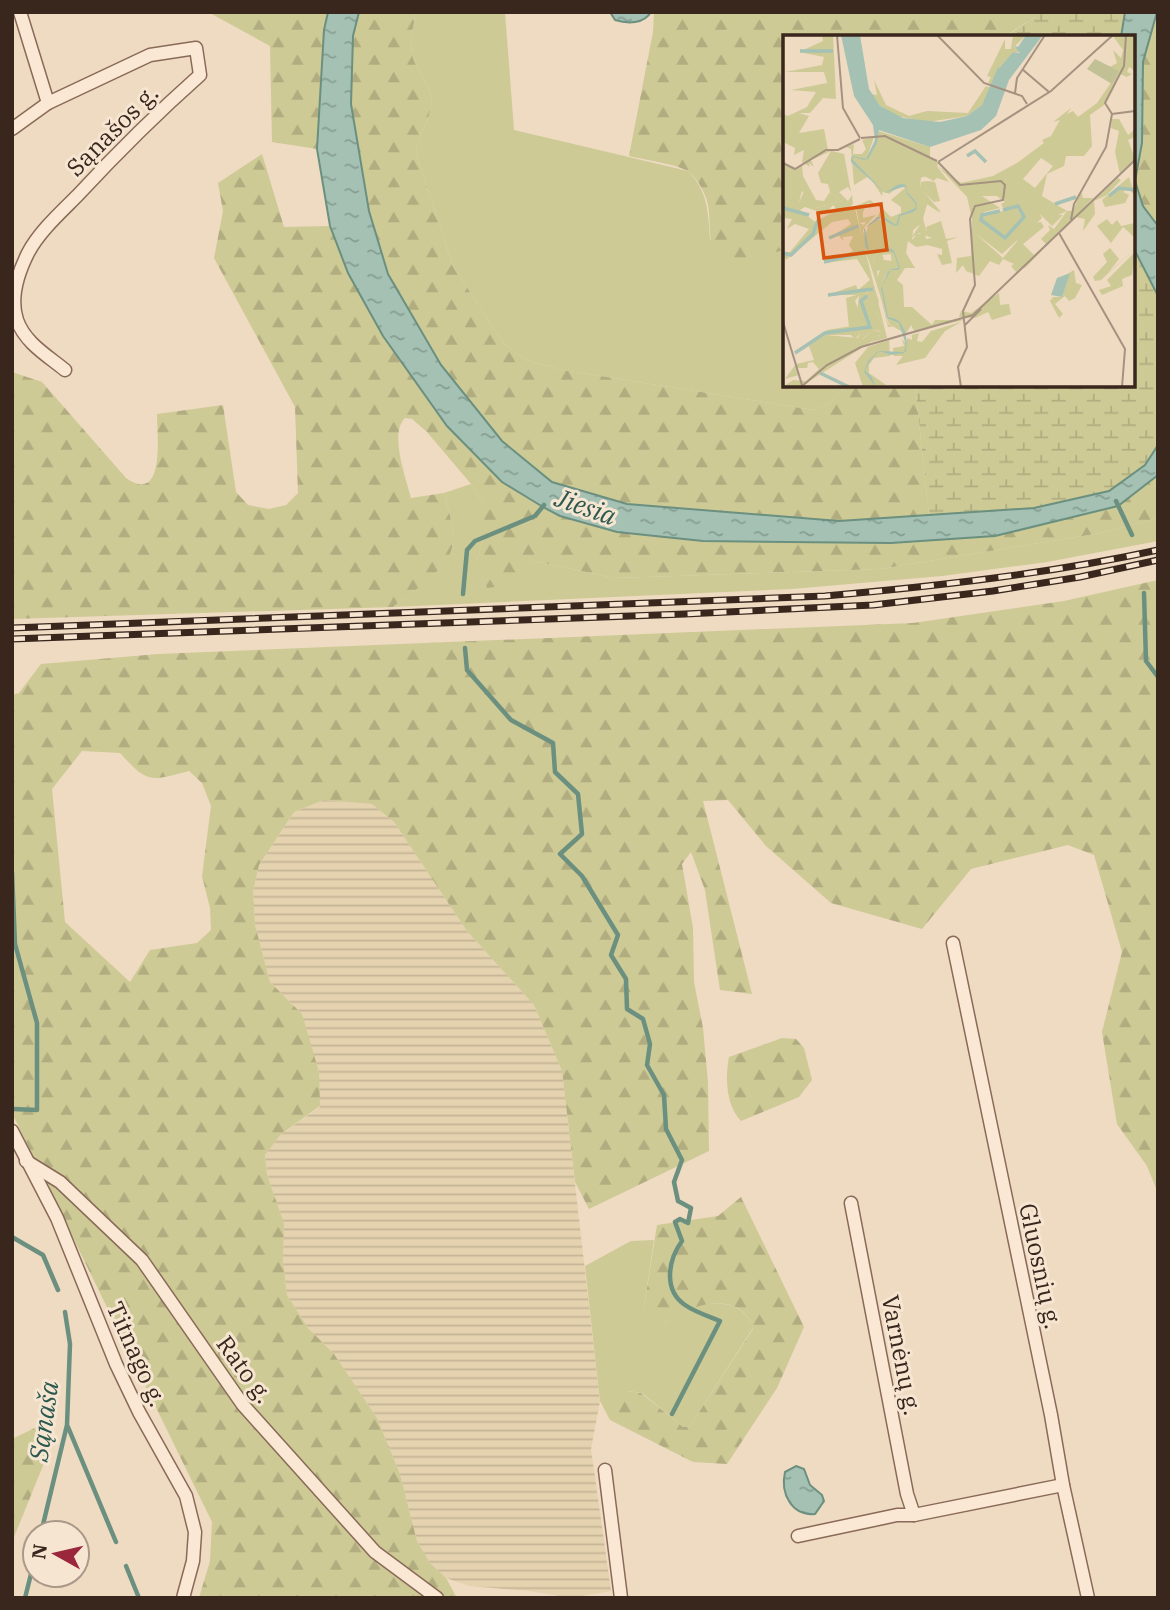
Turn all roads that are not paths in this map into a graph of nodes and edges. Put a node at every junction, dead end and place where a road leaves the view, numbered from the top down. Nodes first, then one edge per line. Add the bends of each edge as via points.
1 (20, 12) edge
2 (48, 103) junction
3 (12, 129) edge
4 (65, 370) dead end
5 (953, 943) dead end
6 (12, 1131) edge
7 (26, 1161) junction
8 (851, 1203) dead end
9 (605, 1470) dead end
10 (1063, 1485) junction
11 (914, 1515) junction
12 (798, 1536) dead end
13 (183, 1598) edge
14 (437, 1598) edge
15 (621, 1598) edge
16 (1088, 1598) edge

1 - 2 street
2 - 3 street, Sąnašos g.
2 - 4 street, Sąnašos g. via 150,55 196,48 200,75 143,126 54,219 29,251 19,274 14,307 17,321 25,336
5 - 10 street, Gluosnių g.
6 - 7 street, Titnago g.
7 - 13 street, Titnago g. via 57,1218 116,1364 186,1496 195,1532
7 - 14 street, Rato g. via 60,1182 142,1260 243,1405 375,1552
8 - 11 street, Varnėnų g.
9 - 15 street
10 - 11 street
10 - 16 street, Gluosnių g.
11 - 12 street

